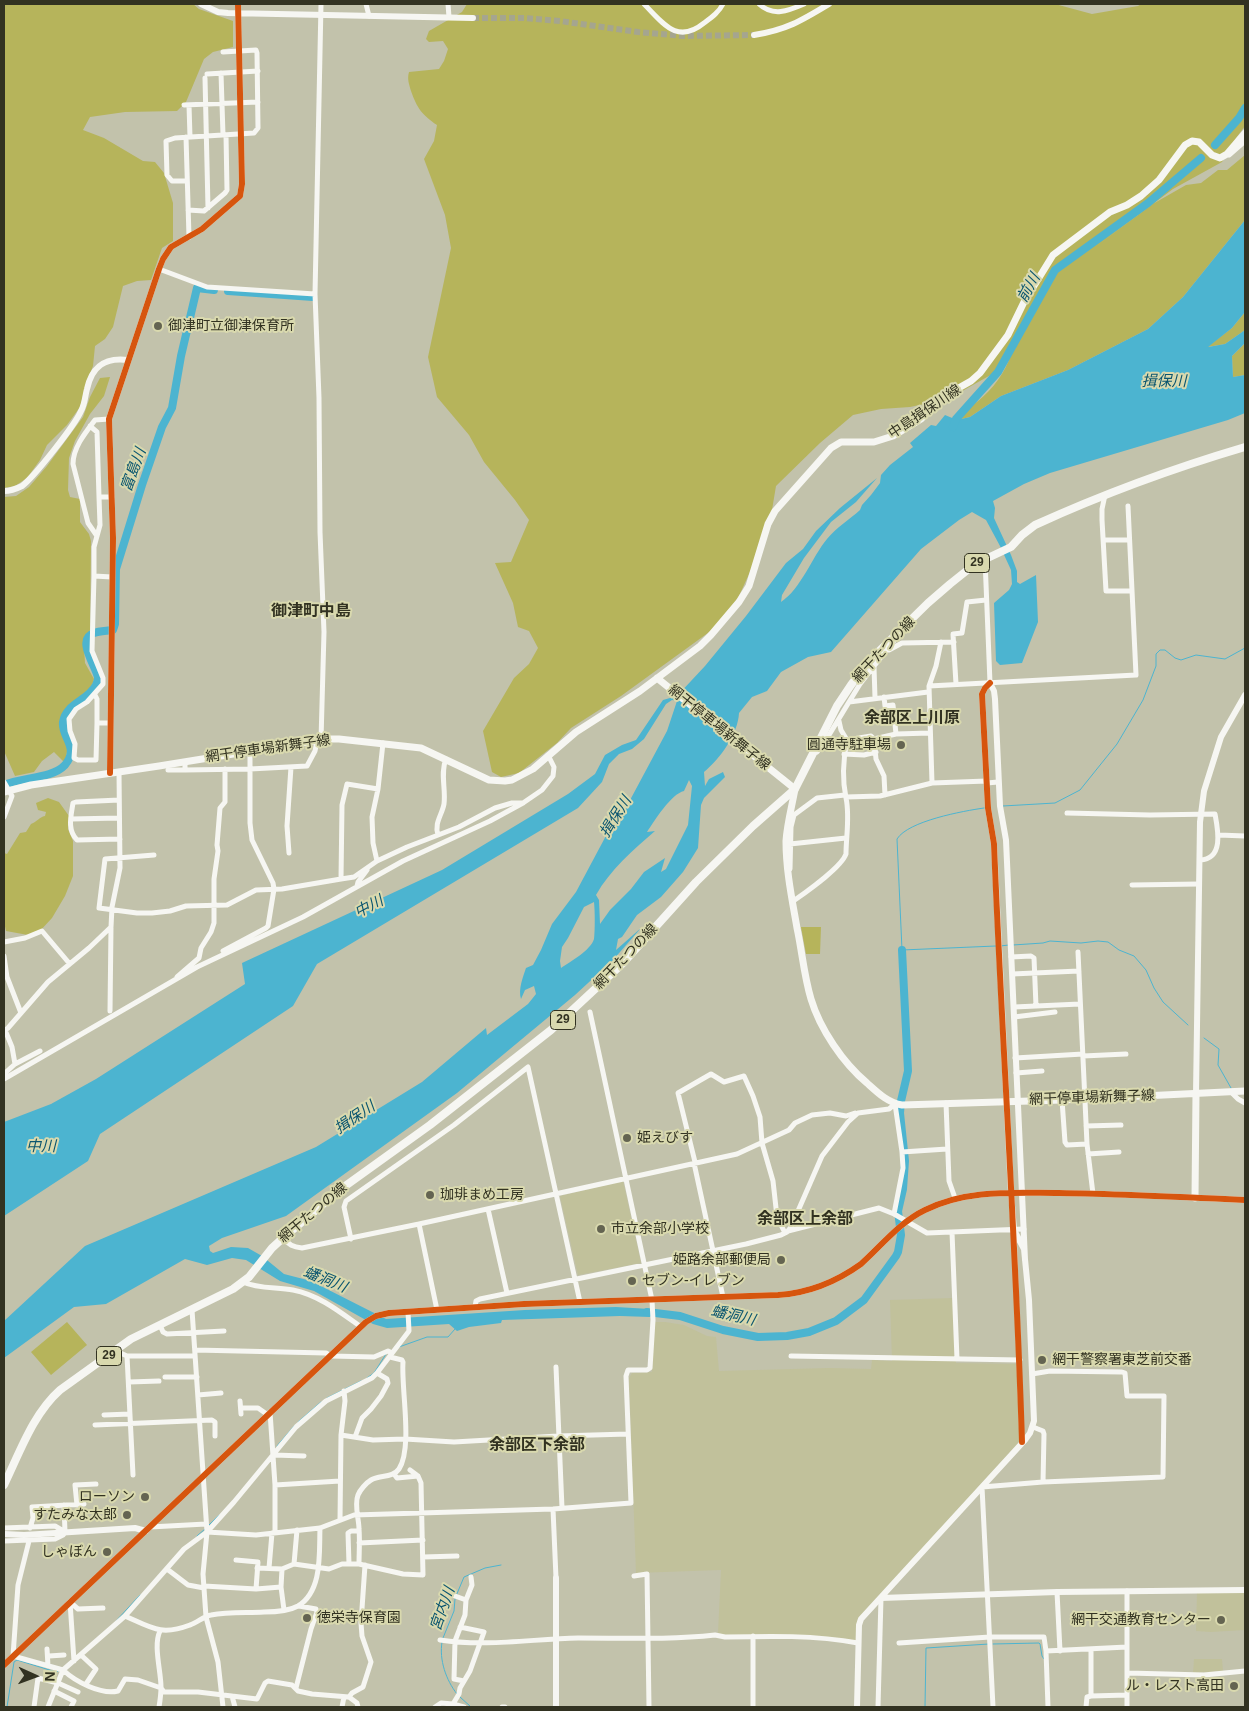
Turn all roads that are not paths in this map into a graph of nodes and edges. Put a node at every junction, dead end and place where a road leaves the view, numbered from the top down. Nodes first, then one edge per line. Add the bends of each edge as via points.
1 (201, 4) edge
2 (238, 4) edge
3 (321, 4) edge
4 (366, 4) edge
5 (448, 4) edge
6 (644, 4) edge
7 (723, 4) edge
8 (759, 4) edge
9 (804, 4) edge
10 (828, 4) edge
11 (239, 13) junction
12 (321, 15) junction
13 (368, 16) junction
14 (449, 17) junction
15 (473, 18) tunnel mouth
16 (754, 35) tunnel mouth
17 (239, 51) junction
18 (223, 52) dead end
19 (258, 71) junction
20 (240, 72) junction
21 (221, 73) junction
22 (258, 102) junction
23 (240, 103) junction
24 (221, 104) junction
25 (206, 105) junction
26 (1245, 133) edge
27 (241, 134) junction
28 (224, 135) junction
29 (206, 136) junction
30 (188, 137) junction
31 (1245, 141) edge
32 (1226, 154) junction
33 (187, 181) junction
34 (208, 208) junction
35 (188, 210) junction
36 (189, 237) junction
37 (159, 269) junction
38 (315, 294) junction
39 (128, 360) junction
40 (109, 419) junction
41 (90, 426) junction
42 (1245, 446) edge
43 (4, 491) edge
44 (1105, 495) junction
45 (99, 497) junction
46 (112, 497) junction
47 (1128, 506) dead end
48 (97, 536) junction
49 (1104, 540) junction
50 (1129, 540) junction
51 (985, 558) junction
52 (94, 576) junction
53 (112, 576) junction
54 (1132, 591) junction
55 (986, 600) junction
56 (900, 630) junction
57 (941, 642) junction
58 (954, 642) junction
59 (888, 650) junction
60 (874, 667) junction
61 (659, 680) junction
62 (990, 683) junction
63 (956, 684) junction
64 (928, 689) junction
65 (95, 695) junction
66 (1245, 695) edge
67 (884, 697) junction
68 (875, 698) junction
69 (849, 702) junction
70 (839, 720) junction
71 (97, 723) junction
72 (110, 723) junction
73 (930, 733) junction
74 (896, 734) junction
75 (874, 739) junction
76 (319, 740) junction
77 (847, 740) junction
78 (383, 743) junction
79 (250, 752) junction
80 (876, 752) junction
81 (844, 754) junction
82 (548, 755) junction
83 (446, 759) junction
84 (810, 760) junction
85 (185, 762) junction
86 (291, 767) junction
87 (225, 769) junction
88 (250, 769) junction
89 (168, 770) dead end
90 (185, 770) junction
91 (119, 772) junction
92 (110, 773) junction
93 (987, 782) junction
94 (998, 782) junction
95 (932, 783) junction
96 (793, 787) junction
97 (6, 788) edge
98 (378, 789) junction
99 (885, 795) junction
100 (845, 796) junction
101 (119, 800) junction
102 (523, 803) junction
103 (1000, 809) junction
104 (988, 810) junction
105 (1067, 813) dead end
106 (1201, 815) junction
107 (4, 817) edge
108 (71, 818) junction
109 (120, 818) junction
110 (438, 835) junction
111 (1219, 835) junction
112 (1245, 836) edge
113 (846, 838) junction
114 (120, 839) junction
115 (790, 844) junction
116 (289, 853) dead end
117 (154, 855) dead end
118 (120, 858) junction
119 (1200, 860) junction
120 (377, 861) junction
121 (370, 866) junction
122 (787, 870) junction
123 (341, 879) junction
124 (1199, 884) junction
125 (1132, 885) dead end
126 (357, 886) junction
127 (274, 889) junction
128 (792, 902) junction
129 (214, 906) junction
130 (112, 910) junction
131 (111, 927) junction
132 (4, 942) edge
133 (1078, 952) dead end
134 (4, 956) edge
135 (220, 956) junction
136 (1011, 957) junction
137 (69, 963) junction
138 (1079, 972) junction
139 (1035, 973) junction
140 (1012, 974) junction
141 (177, 979) junction
142 (1080, 1004) junction
143 (1036, 1006) junction
144 (1014, 1007) junction
145 (110, 1011) dead end
146 (590, 1012) dead end
147 (1055, 1012) dead end
148 (21, 1013) junction
149 (1014, 1017) junction
150 (4, 1030) edge
151 (40, 1051) dead end
152 (1126, 1054) dead end
153 (1083, 1055) junction
154 (1015, 1058) junction
155 (15, 1064) junction
156 (1042, 1071) dead end
157 (1016, 1073) junction
158 (4, 1074) edge
159 (4, 1078) edge
160 (1245, 1091) edge
161 (1230, 1092) junction
162 (1196, 1094) junction
163 (1085, 1099) junction
164 (1017, 1100) junction
165 (1062, 1100) junction
166 (1005, 1101) junction
167 (946, 1103) junction
168 (1245, 1103) edge
169 (898, 1104) junction
170 (858, 1113) junction
171 (1121, 1125) dead end
172 (1086, 1126) junction
173 (762, 1143) junction
174 (1087, 1144) junction
175 (947, 1149) junction
176 (905, 1152) junction
177 (1119, 1152) dead end
178 (1088, 1154) junction
179 (694, 1162) junction
180 (626, 1179) junction
181 (1011, 1193) junction
182 (1022, 1193) junction
183 (557, 1194) junction
184 (1093, 1194) junction
185 (955, 1198) junction
186 (1195, 1198) junction
187 (1245, 1200) edge
188 (488, 1209) junction
189 (894, 1214) junction
190 (908, 1223) junction
191 (418, 1224) junction
192 (1024, 1229) junction
193 (1014, 1230) junction
194 (787, 1232) junction
195 (952, 1232) junction
196 (283, 1238) junction
197 (351, 1239) junction
198 (713, 1251) junction
199 (1025, 1260) junction
200 (644, 1265) junction
201 (576, 1279) junction
202 (243, 1282) junction
203 (507, 1293) junction
204 (722, 1297) junction
205 (652, 1300) junction
206 (580, 1302) junction
207 (475, 1307) junction
208 (192, 1310) junction
209 (438, 1310) junction
210 (408, 1312) junction
211 (160, 1324) junction
212 (361, 1327) junction
213 (224, 1331) dead end
214 (194, 1333) junction
215 (116, 1351) junction
216 (195, 1353) junction
217 (391, 1355) junction
218 (127, 1356) junction
219 (331, 1356) junction
220 (791, 1356) dead end
221 (957, 1359) junction
222 (1020, 1360) junction
223 (556, 1367) dead end
224 (378, 1373) junction
225 (1032, 1374) junction
226 (197, 1377) junction
227 (166, 1378) dead end
228 (159, 1381) dead end
229 (129, 1382) junction
230 (344, 1391) junction
231 (221, 1393) dead end
232 (198, 1394) junction
233 (240, 1401) dead end
234 (130, 1414) junction
235 (269, 1414) junction
236 (200, 1420) junction
237 (130, 1424) junction
238 (105, 1425) junction
239 (96, 1426) dead end
240 (1033, 1427) junction
241 (628, 1434) junction
242 (341, 1435) junction
243 (215, 1436) dead end
244 (558, 1436) junction
245 (355, 1437) junction
246 (405, 1439) junction
247 (1022, 1442) junction
248 (273, 1452) junction
249 (304, 1456) dead end
250 (15, 1462) junction
251 (410, 1470) dead end
252 (394, 1474) junction
253 (133, 1475) dead end
254 (418, 1476) junction
255 (4, 1477) edge
256 (203, 1477) junction
257 (340, 1481) junction
258 (1043, 1482) junction
259 (96, 1484) dead end
260 (4, 1485) edge
261 (276, 1485) junction
262 (982, 1487) junction
263 (77, 1504) junction
264 (84, 1504) dead end
265 (64, 1505) junction
266 (562, 1508) junction
267 (553, 1509) junction
268 (422, 1514) junction
269 (358, 1516) junction
270 (340, 1520) junction
271 (206, 1524) junction
272 (4, 1528) edge
273 (30, 1528) junction
274 (320, 1528) junction
275 (148, 1529) junction
276 (297, 1530) junction
277 (360, 1530) junction
278 (65, 1532) junction
279 (207, 1532) junction
280 (273, 1533) junction
281 (4, 1534) edge
282 (423, 1540) junction
283 (4, 1541) edge
284 (29, 1541) junction
285 (359, 1543) junction
286 (457, 1556) dead end
287 (423, 1557) junction
288 (236, 1560) dead end
289 (294, 1564) junction
290 (349, 1564) junction
291 (362, 1565) junction
292 (318, 1567) junction
293 (257, 1568) junction
294 (269, 1568) junction
295 (167, 1569) junction
296 (282, 1569) junction
297 (634, 1576) dead end
298 (471, 1577) dead end
299 (556, 1578) joint
300 (204, 1587) junction
301 (281, 1587) junction
302 (256, 1589) junction
303 (1245, 1590) edge
304 (1127, 1591) junction
305 (444, 1592) dead end
306 (1057, 1592) junction
307 (987, 1594) junction
308 (881, 1598) junction
309 (466, 1600) junction
310 (70, 1602) junction
311 (298, 1606) junction
312 (103, 1608) dead end
313 (284, 1610) junction
314 (125, 1616) junction
315 (206, 1617) junction
316 (460, 1627) junction
317 (160, 1631) junction
318 (753, 1636) junction
319 (990, 1637) junction
320 (647, 1639) junction
321 (442, 1640) dead end
322 (556, 1640) junction
323 (455, 1641) junction
324 (479, 1643) junction
325 (858, 1643) junction
326 (899, 1643) dead end
327 (1127, 1647) junction
328 (47, 1649) dead end
329 (1091, 1649) junction
330 (1046, 1651) junction
331 (1060, 1651) junction
332 (64, 1655) dead end
333 (81, 1655) junction
334 (12, 1656) junction
335 (49, 1656) junction
336 (74, 1659) junction
337 (5, 1662) edge
338 (48, 1666) junction
339 (63, 1670) junction
340 (1245, 1671) edge
341 (1128, 1673) junction
342 (464, 1681) junction
343 (58, 1683) junction
344 (86, 1684) junction
345 (161, 1688) junction
346 (296, 1688) junction
347 (54, 1692) junction
348 (78, 1692) dead end
349 (223, 1695) junction
350 (1127, 1695) junction
351 (232, 1696) junction
352 (1090, 1696) junction
353 (347, 1697) junction
354 (453, 1704) junction
355 (34, 1707) edge
356 (48, 1707) edge
357 (71, 1707) edge
358 (159, 1707) edge
359 (223, 1707) edge
360 (235, 1707) edge
361 (342, 1707) edge
362 (358, 1707) edge
363 (435, 1707) edge
364 (464, 1707) edge
365 (556, 1707) edge
366 (649, 1707) edge
367 (753, 1707) edge
368 (857, 1707) edge
369 (878, 1707) edge
370 (993, 1707) edge
371 (1048, 1707) edge
372 (1086, 1707) edge
373 (1127, 1707) edge

1 - 11 street via 218,12
2 - 11 street
3 - 12 street
4 - 13 street
5 - 14 street
6 - 7 street via 664,24 682,33 701,26
8 - 9 street via 776,12
10 - 16 street via 796,24
11 - 12 street
11 - 17 street
12 - 13 street
12 - 38 street
13 - 14 street
14 - 15 street
17 - 18 street
17 - 19 street via 256,50
17 - 20 street
19 - 20 street
19 - 22 street
20 - 21 street
20 - 23 street
21 - 24 street
21 - 25 street via 206,76
22 - 23 street
22 - 27 street via 258,128 254,133
23 - 24 street
23 - 27 street
24 - 25 street
24 - 28 street
25 - 29 street
25 - 30 street via 187,105
26 - 32 main road
27 - 28 street
27 - 36 street via 240,196
28 - 29 street
28 - 34 street via 227,190
29 - 30 street
29 - 34 street
30 - 33 street
30 - 33 street via 166,141 167,175 172,181
31 - 32 street via 1233,153
32 - 61 main road, 中島揖保川線 via 1217,158 1199,142 1185,144 1164,175 1148,190 1110,212 1053,255 1008,335 971,381 941,398 921,419 893,436 874,442 841,442 831,448 775,511 752,578 739,602 700,646
33 - 35 street
34 - 35 street via 204,211
35 - 36 street
36 - 37 street via 167,251
37 - 38 street via 207,287
37 - 39 street
38 - 76 street via 324,632
39 - 40 street
39 - 43 street via 109,360 95,370 89,379 82,410 75,421 30,479 14,490
40 - 41 street via 98,418
40 - 46 street
41 - 45 street via 97,432
41 - 48 street via 75,451 73,464 88,523
42 - 44 main road, 網干たつの線 / 29
44 - 49 street via 1102,509
44 - 51 main road, 網干たつの線 / 29 via 1035,525 1012,547
45 - 46 street
45 - 48 street
46 - 53 street
47 - 50 street
48 - 52 street
49 - 50 street
49 - 54 street via 1106,591
50 - 54 street
51 - 55 street
51 - 56 main road, 網干たつの線 / 29 via 950,584
52 - 53 street
52 - 65 street via 92,650 103,678 103,684
53 - 72 street
54 - 62 street via 1136,675
55 - 58 street via 967,602 962,632 953,634
55 - 62 street
56 - 59 street
56 - 84 main road, 網干たつの線 / 29 via 851,685
57 - 58 street
57 - 59 street via 902,643
57 - 64 street
58 - 63 street
59 - 60 street
60 - 68 street
60 - 69 street
61 - 82 main road, 網干停車場新舞子線 via 576,732
61 - 96 main road, 網干停車場新舞子線
62 - 63 street
62 - 93 street via 982,694
62 - 94 street via 995,699
63 - 64 street
64 - 67 street
64 - 73 street
65 - 71 street
65 - 71 street via 76,708 69,720 75,744 74,758 96,760
66 - 106 street via 1221,737 1206,783
67 - 68 street
67 - 74 street via 885,706 894,706
68 - 69 street
69 - 70 street
70 - 77 street
70 - 84 street
71 - 72 street
72 - 92 street
73 - 74 street
73 - 95 street
74 - 75 street
75 - 77 street via 871,736
75 - 80 street
76 - 78 main road, 網干停車場新舞子線
76 - 79 main road, 網干停車場新舞子線
76 - 86 street via 307,766
77 - 81 street
78 - 83 main road, 網干停車場新舞子線 via 420,748
78 - 98 street
79 - 85 main road, 網干停車場新舞子線
79 - 88 street
80 - 81 street
80 - 99 street via 884,776
81 - 100 street
82 - 83 main road, 網干停車場新舞子線 via 522,776 505,782 489,780
82 - 102 street via 554,766 554,776 542,790
83 - 110 street via 443,773 445,795 437,822
84 - 96 main road, 網干たつの線 / 29
85 - 90 street
85 - 91 main road, 網干停車場新舞子線
86 - 88 street
86 - 116 street via 287,826
87 - 88 street
87 - 90 street
87 - 129 street via 225,802 220,808
88 - 127 street via 252,840
89 - 90 street
91 - 92 main road, 網干停車場新舞子線
91 - 101 street
92 - 97 main road, 網干停車場新舞子線
93 - 94 street
93 - 95 street
93 - 104 street
94 - 103 street
95 - 99 street
96 - 122 main road via 786,839
96 - 196 main road, 網干たつの線 / 29 via 696,882 623,963 551,1030 430,1125 341,1189
97 - 107 street via 12,798
98 - 120 street via 372,817
98 - 123 street via 347,784 342,805
99 - 100 street
100 - 113 street
100 - 115 street via 817,798 794,815
101 - 108 street via 76,802
101 - 109 street
102 - 110 street via 512,802 495,808
102 - 126 street
103 - 104 street
103 - 136 street via 1006,840
104 - 166 street via 994,844
105 - 106 street
106 - 111 street via 1214,814
106 - 119 street
108 - 109 street
108 - 114 street via 71,829 77,840
109 - 114 street
110 - 120 street
111 - 112 street
111 - 119 street via 1214,854
113 - 115 street
113 - 128 street via 844,860
114 - 118 street
115 - 122 street via 790,868
117 - 118 street
118 - 130 street
118 - 130 street via 105,859 99,908
119 - 124 street
120 - 121 street
121 - 123 street via 354,877
121 - 126 street
122 - 128 main road
123 - 127 street
124 - 125 street
124 - 162 street
126 - 135 street via 303,917
127 - 129 street via 256,890 233,903
127 - 135 street via 268,926
128 - 169 main road via 811,998 819,1021 856,1074 886,1099
129 - 130 street via 186,906 152,913
129 - 141 street via 214,923 199,958
130 - 131 street
131 - 137 street
131 - 145 street
132 - 137 street via 42,931
133 - 138 street
134 - 148 street via 7,977
135 - 141 street
136 - 139 street via 1031,956
136 - 140 street
137 - 148 street
138 - 139 street
138 - 142 street
139 - 140 street
139 - 143 street
140 - 144 street
141 - 159 street
142 - 143 street
142 - 153 street
143 - 144 street
144 - 149 street
146 - 180 street
147 - 149 street
148 - 150 street
149 - 154 street
150 - 155 street
151 - 155 street
152 - 153 street
153 - 154 street
153 - 163 street
154 - 157 street
155 - 158 street
156 - 157 street
157 - 164 street
160 - 161 main road, 網干停車場新舞子線
161 - 162 main road, 網干停車場新舞子線
161 - 168 street
162 - 163 main road, 網干停車場新舞子線
162 - 186 main road
163 - 165 main road, 網干停車場新舞子線
163 - 172 street
164 - 165 main road, 網干停車場新舞子線
164 - 166 main road, 網干停車場新舞子線
164 - 182 street
165 - 174 street via 1065,1142 1067,1145
166 - 167 main road, 網干停車場新舞子線
166 - 181 street
167 - 169 main road, 網干停車場新舞子線
167 - 175 street
169 - 170 street
169 - 176 street
170 - 173 street via 812,1115
170 - 194 street via 823,1154
171 - 172 street
172 - 174 street
173 - 179 street via 737,1154
173 - 179 street via 760,1117 744,1076 724,1082 711,1074 678,1093
173 - 194 street via 773,1181 777,1217
174 - 178 street
175 - 176 street
175 - 185 street via 949,1181
176 - 189 street
177 - 178 street
178 - 184 street
179 - 180 street
179 - 198 street
180 - 183 street
180 - 200 street
181 - 182 street
181 - 185 street
181 - 193 street
182 - 184 street
182 - 192 street
183 - 188 street
183 - 197 street via 528,1067 454,1125 346,1201 344,1207
183 - 201 street
184 - 186 street
185 - 190 street via 927,1209
186 - 187 street
188 - 191 street
188 - 203 street
189 - 190 street
189 - 194 street via 879,1208
190 - 195 street via 927,1233
190 - 204 street via 862,1264 821,1286 793,1294
191 - 197 street
191 - 209 street
192 - 193 street
192 - 199 street
193 - 195 street
193 - 199 street via 1024,1249
193 - 222 street
194 - 198 street
195 - 221 street
196 - 197 street via 288,1244 302,1248
196 - 202 main road, 網干たつの線 / 29
198 - 200 street
198 - 204 street
199 - 225 street
200 - 201 street
200 - 205 street
201 - 203 street
201 - 206 street
202 - 208 main road, 網干たつの線 / 29
202 - 212 street via 308,1294
203 - 207 street via 478,1300
204 - 205 street
205 - 206 street
205 - 241 street via 650,1368 628,1370 626,1376
206 - 207 street
207 - 209 street
208 - 211 main road, 網干たつの線 / 29
208 - 214 street
209 - 210 street
210 - 212 street via 376,1316
210 - 217 street via 409,1331
211 - 214 street via 167,1334
211 - 215 main road, 網干たつの線 / 29
212 - 219 street
213 - 214 street
214 - 216 street
215 - 218 street
215 - 250 main road, 網干たつの線 / 29 via 52,1398 32,1427
216 - 218 street
216 - 219 street via 326,1352
216 - 226 street
217 - 219 street via 388,1351 374,1357
217 - 224 street
217 - 246 street via 403,1362
218 - 229 street
219 - 235 street
220 - 221 street
221 - 222 street
222 - 247 street
223 - 244 street
224 - 230 street
224 - 245 street via 388,1383 362,1418
225 - 240 street
225 - 258 street via 1050,1371 1122,1372 1127,1376 1127,1396 1164,1396 1163,1477
226 - 227 street
226 - 232 street
228 - 229 street
229 - 234 street
230 - 242 street
230 - 248 street via 326,1401
231 - 232 street
232 - 236 street
233 - 235 street via 241,1411 258,1408
234 - 237 street
234 - 238 street via 104,1413
235 - 248 street
235 - 256 street
236 - 237 street
236 - 243 street via 214,1421
236 - 256 street
237 - 238 street
237 - 253 street
238 - 239 street
240 - 247 street
240 - 258 street via 1044,1434
241 - 244 street
241 - 266 street via 631,1503
242 - 245 street
242 - 257 street
244 - 246 street via 454,1442
244 - 266 street
245 - 246 street
246 - 252 street via 405,1450
247 - 262 street
248 - 249 street
248 - 261 street
248 - 279 street
250 - 255 street
250 - 260 main road, 網干たつの線 / 29
251 - 254 street
252 - 254 street via 400,1479
252 - 269 street via 366,1484 358,1494
254 - 268 street
256 - 271 street
256 - 275 street
257 - 261 street
257 - 270 street
258 - 262 street
259 - 263 street via 76,1485
261 - 280 street
262 - 307 street
262 - 308 street
263 - 264 street
263 - 265 street
265 - 273 street via 32,1507
265 - 278 street
266 - 267 street
267 - 268 street
267 - 299 street
268 - 269 street
268 - 282 street
269 - 270 street
269 - 277 street
270 - 274 street
271 - 275 street
271 - 279 street
272 - 273 street
273 - 278 street via 55,1526
274 - 276 street
274 - 292 street
275 - 278 street
275 - 310 street
276 - 280 street
276 - 289 street
277 - 285 street
277 - 290 street via 348,1533
278 - 281 street
278 - 284 street via 55,1539
279 - 280 street
279 - 295 street via 184,1549
279 - 300 street
280 - 294 street
282 - 285 street
282 - 287 street
283 - 284 street
284 - 334 street via 18,1585
285 - 291 street
286 - 287 street
287 - 291 street via 424,1575
288 - 293 street via 258,1562
289 - 292 street
289 - 296 street
290 - 291 street
290 - 292 street via 329,1569
291 - 353 street via 362,1636 371,1666 363,1687
292 - 311 street via 314,1586
293 - 294 street
293 - 302 street
294 - 296 street
295 - 300 street via 188,1585
295 - 314 street
296 - 301 street
297 - 320 street via 647,1574
298 - 309 street via 472,1585
299 - 322 street
300 - 302 street
300 - 315 street
301 - 302 street
301 - 313 street
303 - 304 street
304 - 306 street
304 - 327 street
305 - 309 street
306 - 307 street
306 - 331 street
307 - 308 street
307 - 319 street
308 - 325 street via 859,1622
308 - 369 street
309 - 316 street
310 - 312 street via 78,1609
310 - 334 street
310 - 336 street
311 - 313 street
311 - 346 street via 316,1609 317,1612
313 - 315 street
314 - 317 street
314 - 333 street
315 - 317 street via 189,1626
315 - 349 street
316 - 323 street
316 - 324 street via 484,1632
317 - 345 street
318 - 320 street
318 - 325 street
318 - 367 street
319 - 326 street
319 - 330 street via 1044,1637
319 - 370 street
320 - 322 street
320 - 366 street
321 - 323 street
322 - 324 street
322 - 365 street
323 - 324 street
323 - 342 street via 454,1680
324 - 342 street
325 - 368 street
327 - 329 street
327 - 341 street
328 - 335 street
329 - 331 street
329 - 352 street
330 - 331 street
330 - 371 street
332 - 335 street
333 - 336 street
333 - 344 street via 96,1669
334 - 337 street
334 - 338 street
335 - 338 street
336 - 339 street
338 - 339 street
339 - 343 street
339 - 344 street
340 - 341 street via 1204,1675
341 - 350 street
342 - 354 street
343 - 347 street
343 - 348 street
343 - 355 street via 38,1678
344 - 345 street via 114,1692 121,1689 125,1679 131,1678
345 - 349 street via 164,1692
345 - 358 street
346 - 351 street via 268,1681 257,1699
346 - 353 street via 312,1694
347 - 356 street
347 - 357 street via 74,1701
349 - 351 street
349 - 359 street
350 - 352 street
350 - 373 street
351 - 360 street
352 - 372 street via 1087,1696
353 - 361 street
353 - 362 street
354 - 363 street via 438,1703
354 - 364 street

